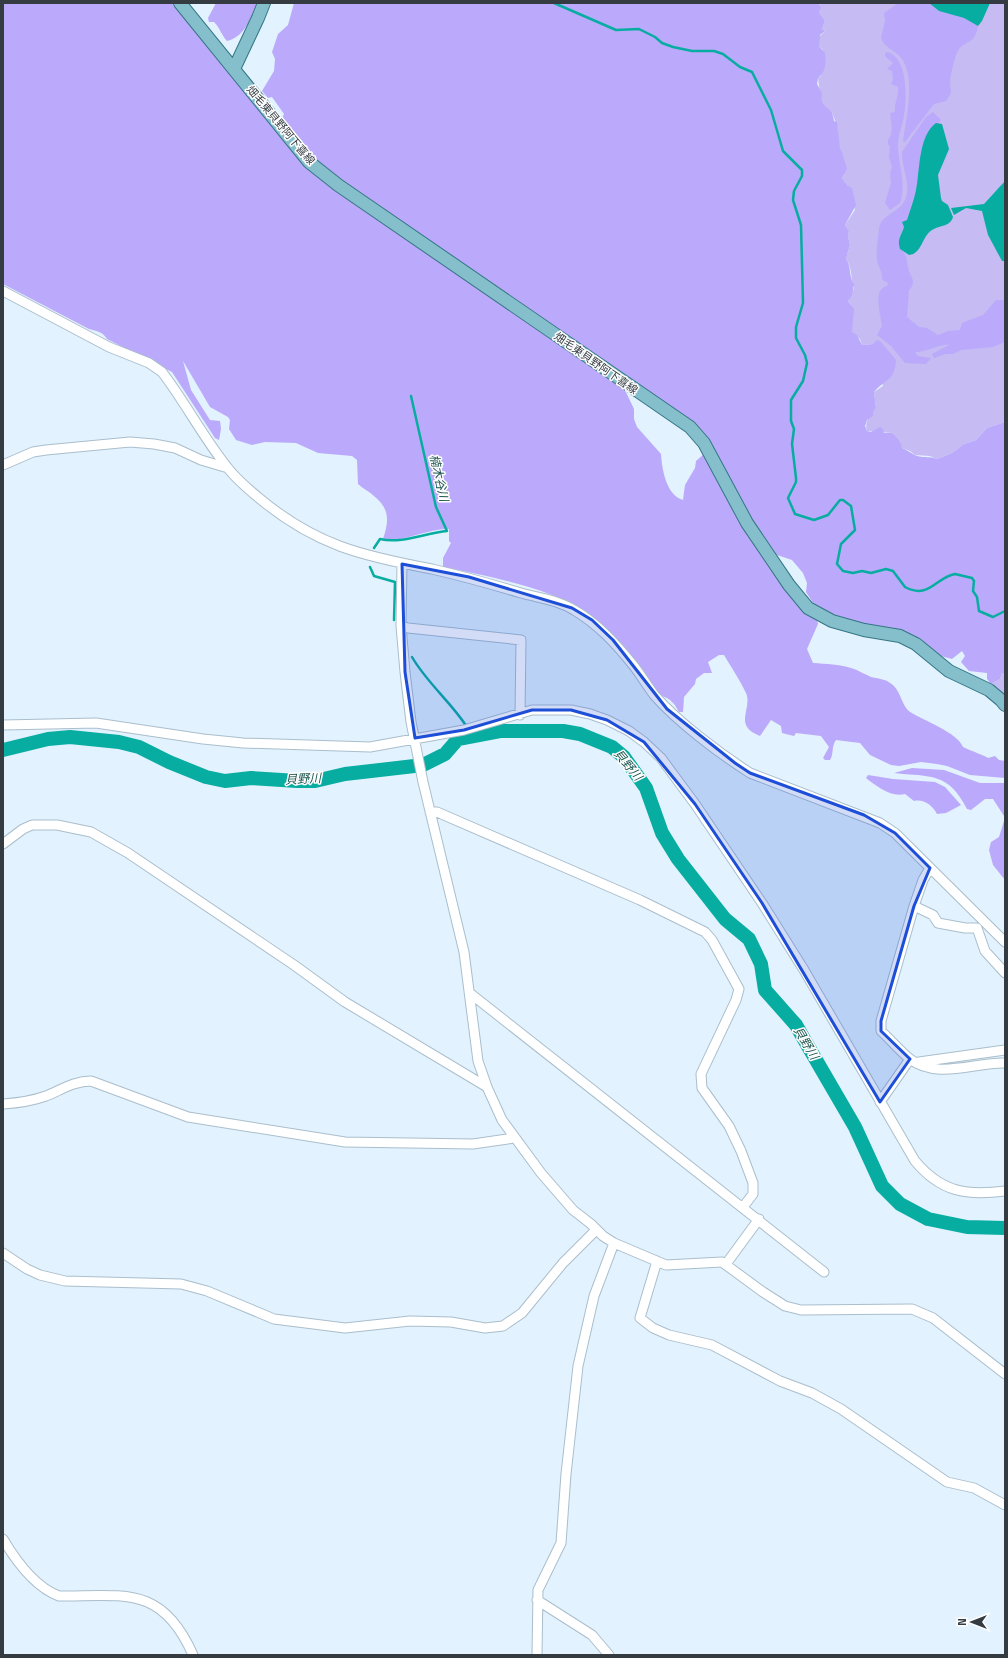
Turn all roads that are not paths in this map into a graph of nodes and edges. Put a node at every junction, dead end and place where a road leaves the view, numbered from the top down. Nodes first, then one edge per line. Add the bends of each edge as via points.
1 (180, 3) edge
2 (264, 3) edge
3 (234, 69) junction
4 (3, 291) edge
5 (3, 465) edge
6 (228, 468) junction
7 (402, 564) junction
8 (401, 626) junction
9 (1005, 705) edge
10 (520, 715) junction
11 (3, 725) edge
12 (415, 740) junction
13 (430, 812) junction
14 (3, 844) edge
15 (930, 868) junction
16 (914, 906) junction
17 (1005, 942) edge
18 (1005, 973) edge
19 (471, 994) junction
20 (1005, 1050) edge
21 (913, 1061) junction
22 (1005, 1063) edge
23 (487, 1087) junction
24 (880, 1102) junction
25 (3, 1104) edge
26 (514, 1138) junction
27 (1005, 1191) edge
28 (743, 1207) junction
29 (759, 1219) junction
30 (596, 1230) junction
31 (614, 1243) junction
32 (3, 1253) edge
33 (657, 1261) junction
34 (726, 1264) junction
35 (824, 1272) dead end
36 (1005, 1374) edge
37 (1005, 1505) edge
38 (3, 1539) edge
39 (537, 1600) junction
40 (193, 1655) edge
41 (537, 1655) edge
42 (609, 1655) edge

1 - 3 main road, 畑毛東貝野阿下喜線
2 - 3 main road
3 - 9 main road, 畑毛東貝野阿下喜線 via 309,162 338,185 690,428 704,442 747,523 789,586 808,608 832,621 900,636 916,644 949,671 989,690
4 - 6 street via 109,347 149,363 162,372
5 - 6 street via 33,452 130,442 175,448 201,460
6 - 7 street via 257,497 296,526 343,548
7 - 8 street
7 - 15 street via 469,577 572,608 592,620 613,640 667,709 735,763 750,773 880,822 895,833
8 - 10 street via 521,640
8 - 12 street via 404,672
10 - 12 street
10 - 24 street via 532,710 571,710 590,714 629,731 660,758 695,804 762,903
11 - 12 street via 96,723 256,744 370,747
12 - 13 street
13 - 19 street via 464,952
13 - 28 street via 437,812 640,900 705,932 712,940 739,989 701,1074 702,1088 729,1126 753,1183 753,1194
14 - 23 street via 32,825 57,825 91,832 134,857 345,1002
15 - 16 street
15 - 17 street
16 - 18 street via 933,915 938,923 977,928 985,951
16 - 21 street via 881,1031
19 - 23 street via 478,1061
19 - 28 street
20 - 21 street
21 - 22 street via 932,1068 955,1069
21 - 24 street
23 - 26 street via 502,1120
24 - 27 street via 915,1161 927,1176 938,1184 967,1192
25 - 26 street via 24,1102 67,1086 91,1081 188,1117 345,1142 473,1144
26 - 30 street via 573,1210
28 - 29 street
29 - 34 street
29 - 35 street
30 - 31 street
30 - 32 street via 563,1263 522,1313 503,1326 485,1328 451,1322 422,1321 388,1322 345,1328 274,1319 207,1291 181,1284 65,1281 40,1276
31 - 33 street
31 - 39 street via 594,1296 578,1366 561,1543 540,1583
33 - 34 street via 666,1265 698,1262
33 - 37 street via 640,1318 653,1328 669,1335 712,1345 780,1381 812,1393 840,1409 947,1482 974,1488
34 - 36 street via 785,1306 801,1310 920,1311
38 - 40 street via 28,1572 52,1593 59,1596 127,1596 162,1608 174,1621
39 - 41 street
39 - 42 street via 592,1635

